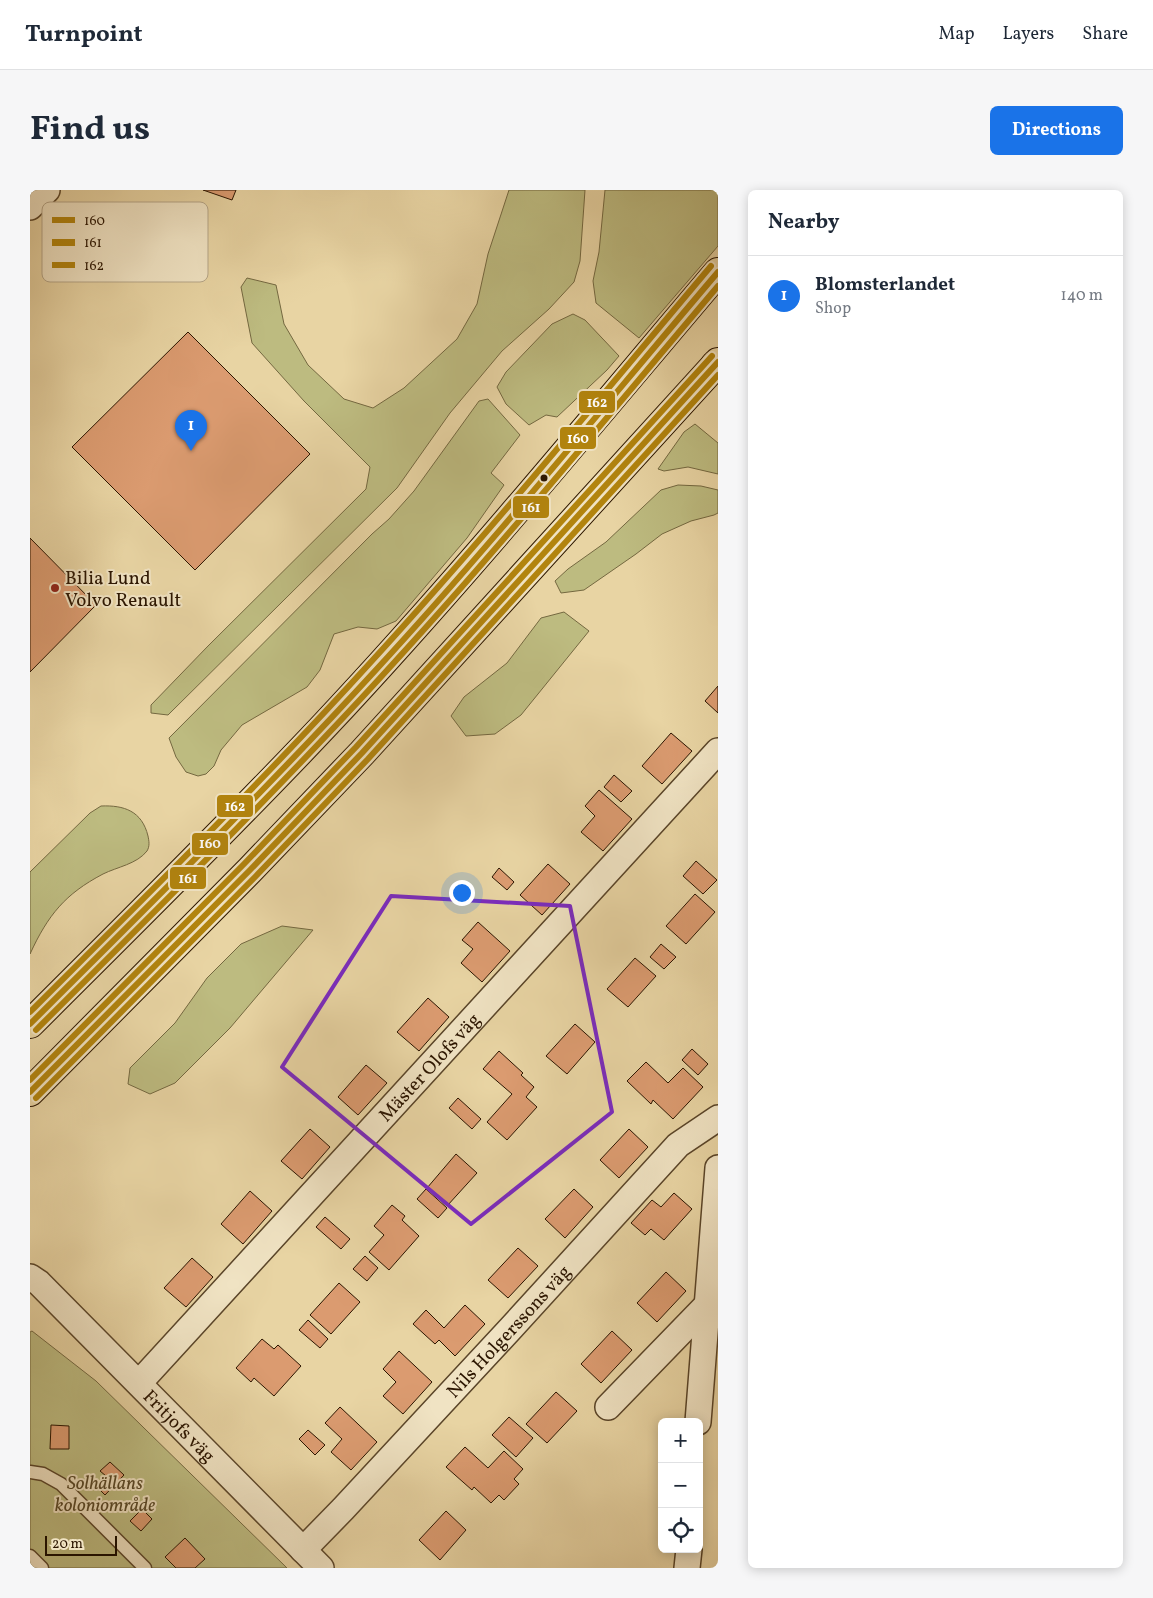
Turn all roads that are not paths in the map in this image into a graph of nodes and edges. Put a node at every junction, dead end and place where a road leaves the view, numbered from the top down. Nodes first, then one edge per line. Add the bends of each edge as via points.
1 (47, 190) edge
2 (30, 206) edge
3 (718, 272) edge
4 (717, 364) edge
5 (718, 751) edge
6 (30, 1024) edge
7 (30, 1092) edge
8 (718, 1118) edge
9 (718, 1168) edge
10 (33, 1277) edge
11 (707, 1305) junction
12 (138, 1383) junction
13 (608, 1407) dead end
14 (698, 1418) edge
15 (30, 1472) edge
16 (303, 1550) junction
17 (689, 1553) edge
18 (30, 1556) edge
19 (42, 1568) edge
20 (145, 1568) edge
21 (321, 1568) edge
22 (687, 1568) edge

1 - 2 street
3 - 6 main road via 453,583 333,716
4 - 7 main road via 362,753
5 - 12 street, Mäster Olofs väg
8 - 16 street, Nils Holgerssons väg via 678,1145
9 - 11 street
10 - 12 street, Fritjofs väg
11 - 13 street
11 - 14 street
12 - 16 street, Fritjofs väg
15 - 20 lane via 43,1474 61,1484
16 - 21 street, Fritjofs väg
17 - 22 street
18 - 19 lane

